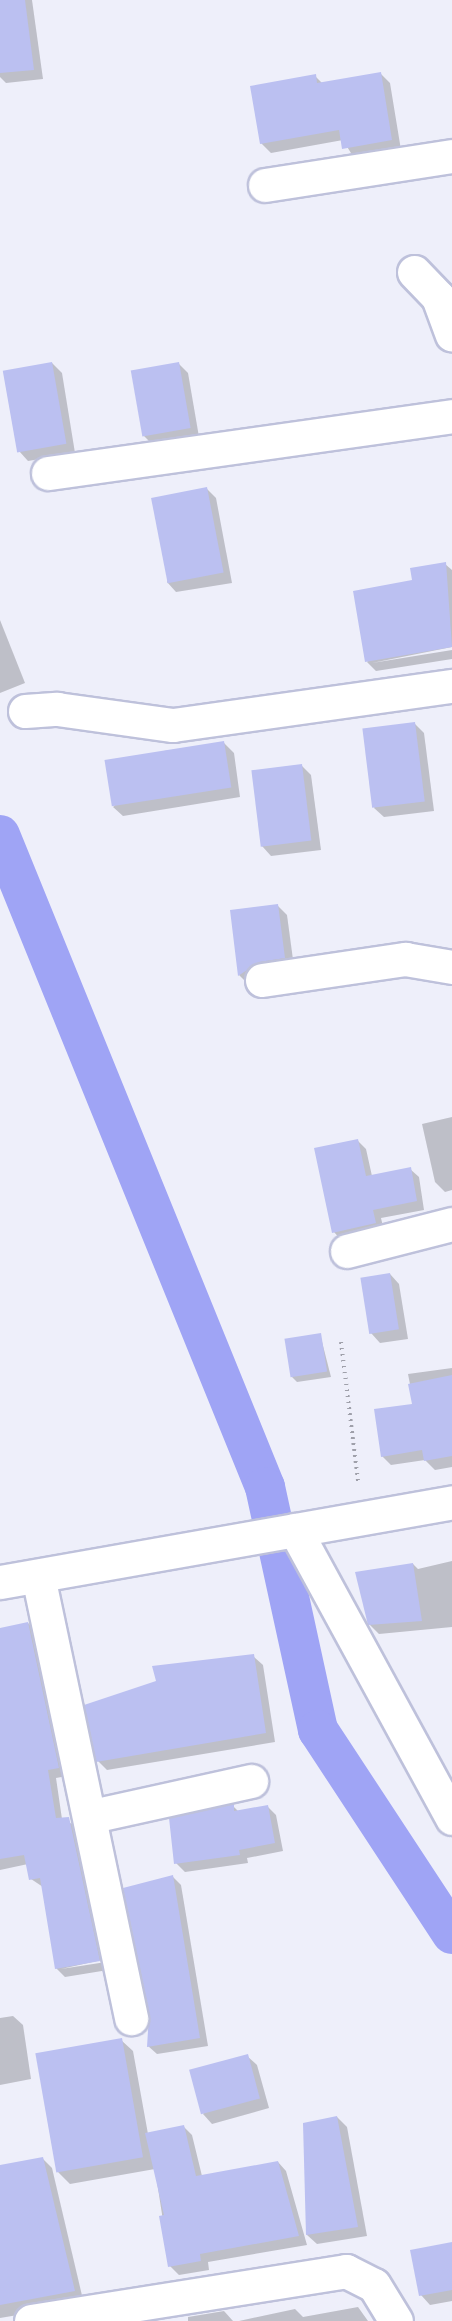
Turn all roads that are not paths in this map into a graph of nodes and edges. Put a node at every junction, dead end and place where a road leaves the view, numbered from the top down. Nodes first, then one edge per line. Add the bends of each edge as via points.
1 (452, 156) edge
2 (265, 185) dead end
3 (414, 272) dead end
4 (452, 335) edge
5 (452, 416) edge
6 (48, 473) dead end
7 (452, 686) edge
8 (26, 711) dead end
9 (452, 967) edge
10 (262, 980) dead end
11 (452, 1224) edge
12 (347, 1251) dead end
13 (452, 1502) edge
14 (284, 1532) junction
15 (38, 1576) junction
16 (0, 1582) edge
17 (250, 1780) dead end
18 (92, 1816) junction
19 (452, 1818) edge
20 (131, 2018) dead end
21 (31, 2321) edge
22 (396, 2321) edge

1 - 2 street
3 - 4 street via 438,297
5 - 6 street
7 - 8 street via 173,725 57,709
9 - 10 street via 405,960
11 - 12 street
13 - 14 street
14 - 15 street
14 - 19 street
15 - 16 street
15 - 18 street
17 - 18 street
18 - 20 street
21 - 22 street via 346,2271 374,2285

